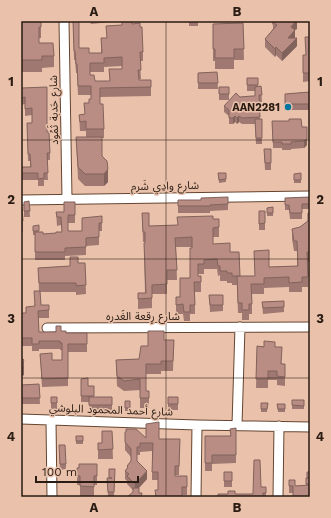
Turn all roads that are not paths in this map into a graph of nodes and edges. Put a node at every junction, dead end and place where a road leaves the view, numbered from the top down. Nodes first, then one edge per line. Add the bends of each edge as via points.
1 (64, 21) edge
2 (310, 196) edge
3 (68, 199) junction
4 (21, 200) edge
5 (240, 327) junction
6 (310, 327) edge
7 (47, 328) dead end
8 (22, 420) edge
9 (51, 421) junction
10 (197, 425) junction
11 (237, 425) junction
12 (279, 426) junction
13 (310, 427) edge
14 (52, 497) edge
15 (196, 497) edge
16 (278, 497) edge

1 - 3 street, شارع حَدبة ثَمُود
2 - 3 street, شارع وادِي شَرم
3 - 4 street, شارع وادِي شَرم
5 - 6 street, شارع رِقعة الغَدره
5 - 7 street, شارع رِقعة الغَدره
5 - 11 street
8 - 9 street, شارع أحمد المحمود البلوشي
9 - 10 street, شارع أحمد المحمود البلوشي
9 - 14 street
10 - 11 street, شارع أحمد المحمود البلوشي
10 - 15 street
11 - 12 street, شارع أحمد المحمود البلوشي
12 - 13 street, شارع أحمد المحمود البلوشي
12 - 16 street

